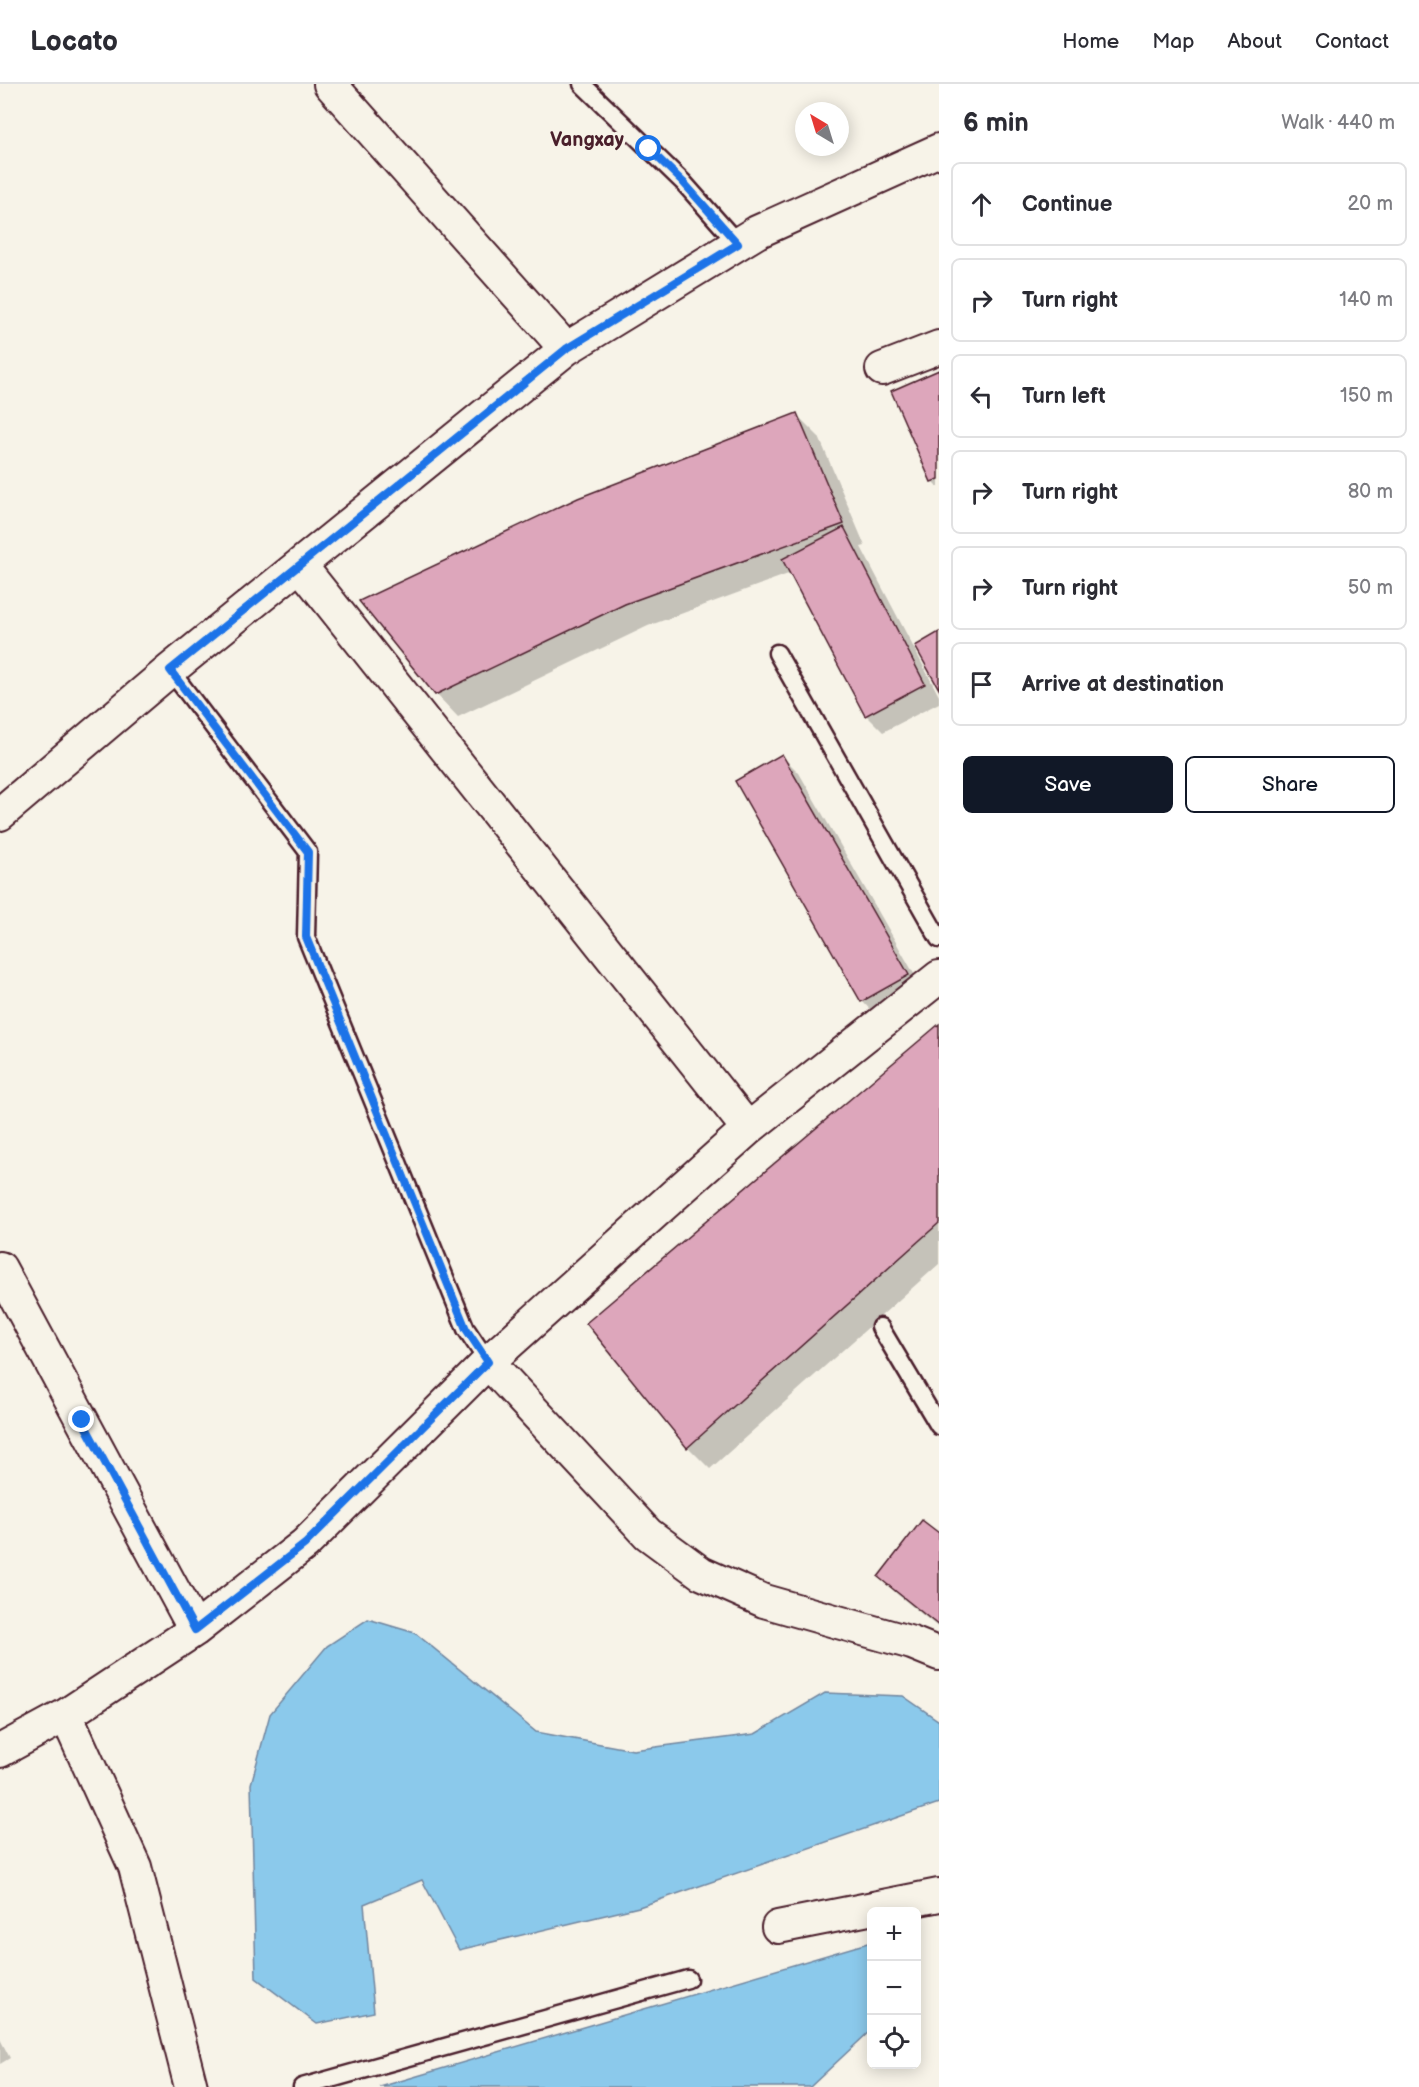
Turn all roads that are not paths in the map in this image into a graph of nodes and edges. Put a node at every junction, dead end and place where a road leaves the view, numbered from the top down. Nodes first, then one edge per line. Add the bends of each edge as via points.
1 (330, 84) edge
2 (582, 84) edge
3 (939, 150) edge
4 (738, 244) junction
5 (939, 347) edge
6 (566, 349) junction
7 (882, 369) dead end
8 (300, 565) junction
9 (777, 653) dead end
10 (170, 670) junction
11 (0, 814) edge
12 (939, 939) edge
13 (939, 976) edge
14 (748, 1129) junction
15 (0, 1269) edge
16 (880, 1327) dead end
17 (488, 1362) junction
18 (939, 1426) edge
19 (195, 1630) junction
20 (939, 1653) edge
21 (66, 1714) junction
22 (0, 1751) edge
23 (939, 1895) edge
24 (778, 1927) dead end
25 (688, 1979) dead end
26 (191, 2087) edge
27 (302, 2087) edge

1 - 6 street
2 - 4 lane via 683,182
3 - 4 street
4 - 6 street
5 - 7 street
6 - 8 street
8 - 10 street
8 - 14 street
9 - 12 lane
10 - 11 street
10 - 17 lane via 308,852 306,937 466,1329
13 - 14 street
14 - 17 street
15 - 19 street
16 - 18 lane
17 - 19 street via 305,1544
17 - 20 street via 648,1534 701,1572 764,1601
19 - 21 street
21 - 22 street
21 - 26 street via 135,1867
23 - 24 street
25 - 27 lane

